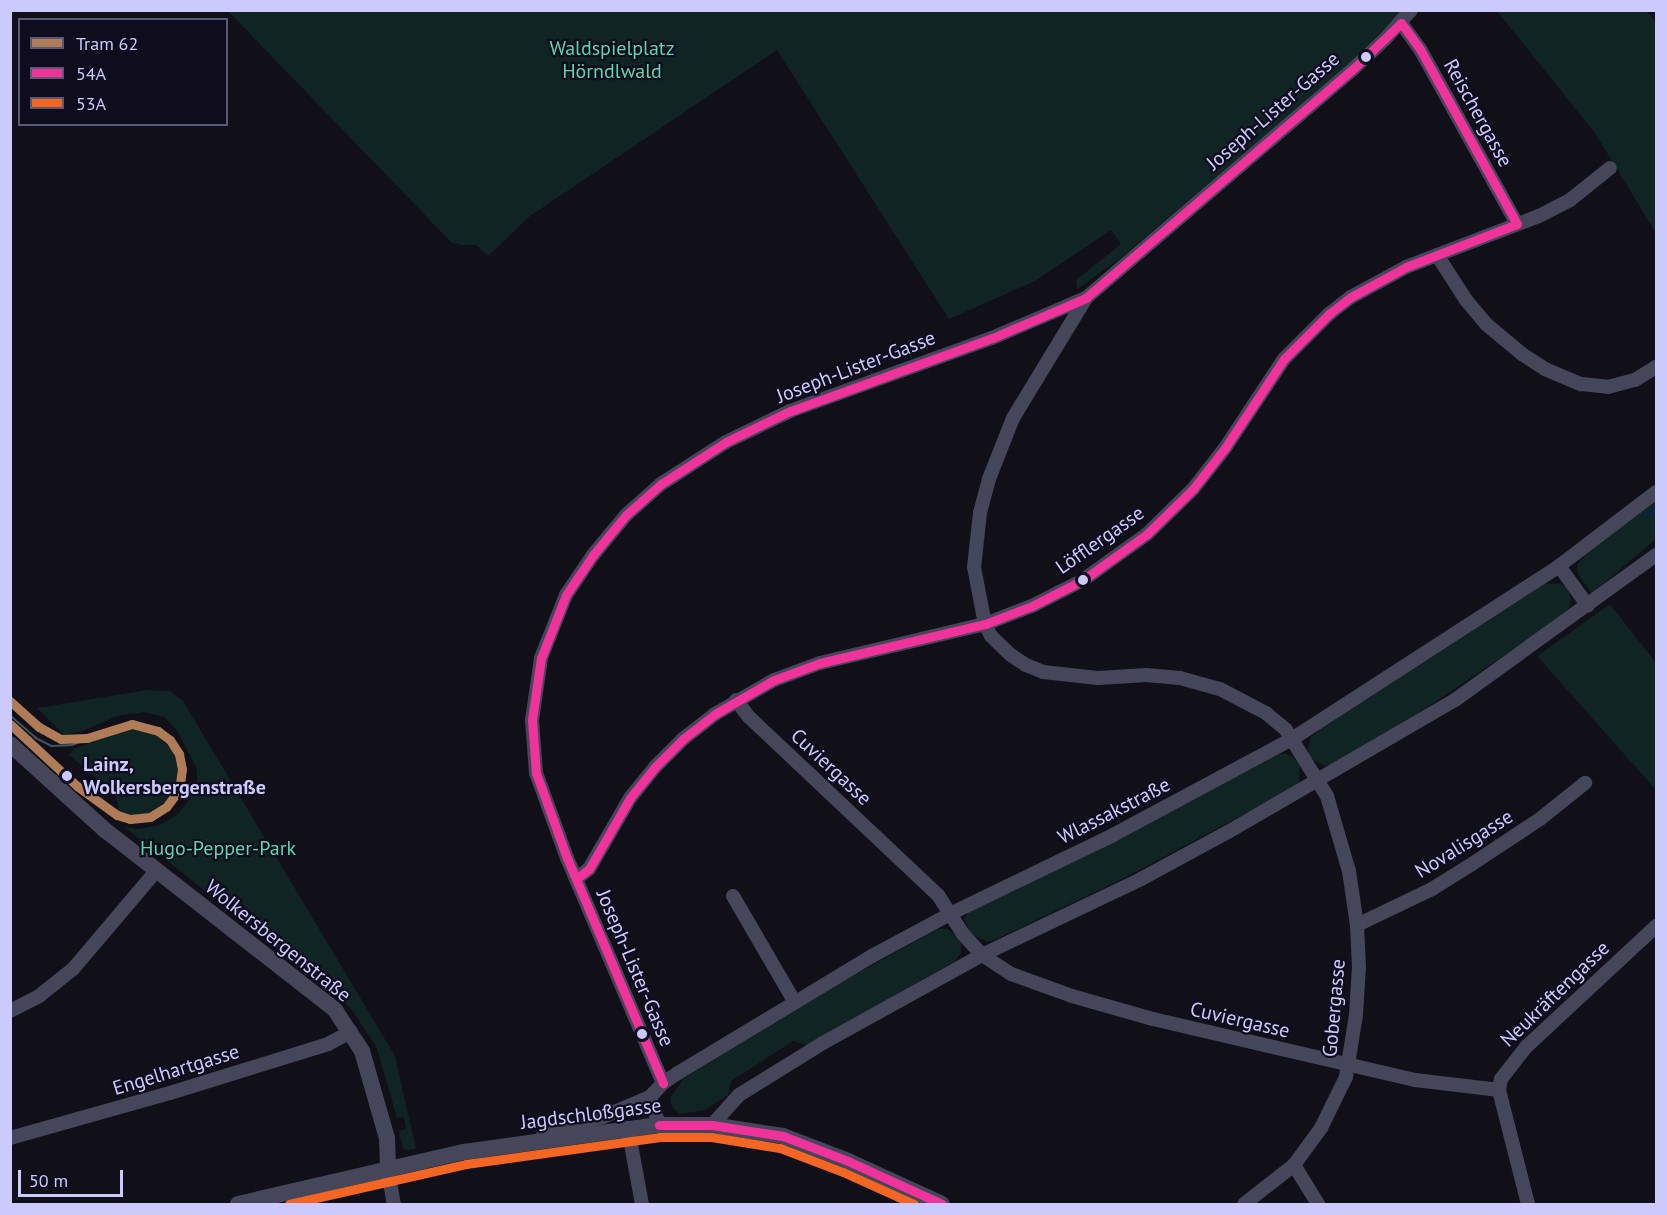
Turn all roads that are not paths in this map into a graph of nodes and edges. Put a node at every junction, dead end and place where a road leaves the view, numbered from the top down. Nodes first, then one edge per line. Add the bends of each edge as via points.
1 (1411, 10) edge
2 (1401, 23) junction
3 (1610, 168) dead end
4 (1516, 224) junction
5 (1437, 255) junction
6 (1086, 298) junction
7 (1656, 368) edge
8 (1656, 492) edge
9 (1656, 555) edge
10 (1559, 566) junction
11 (1588, 606) junction
12 (985, 624) junction
13 (736, 699) junction
14 (1292, 739) junction
15 (10, 744) edge
16 (1319, 781) junction
17 (1585, 783) dead end
18 (157, 870) junction
19 (576, 879) junction
20 (733, 896) dead end
21 (951, 913) junction
22 (1357, 925) junction
23 (1656, 926) edge
24 (982, 955) junction
25 (794, 1001) junction
26 (10, 1011) edge
27 (351, 1032) junction
28 (1348, 1066) junction
29 (663, 1083) junction
30 (1499, 1090) junction
31 (650, 1097) junction
32 (659, 1125) junction
33 (712, 1125) junction
34 (628, 1128) junction
35 (10, 1138) edge
36 (506, 1146) junction
37 (1294, 1165) junction
38 (388, 1171) junction
39 (238, 1204) edge
40 (394, 1204) edge
41 (642, 1204) edge
42 (942, 1204) edge
43 (1244, 1204) edge
44 (1318, 1204) edge
45 (1528, 1204) edge

1 - 2 street, Joseph-Lister-Gasse
2 - 4 street, Reischergasse via 1420,49
2 - 6 street, Joseph-Lister-Gasse
3 - 4 street, Löfflergasse via 1570,200
4 - 5 street, Löfflergasse
5 - 7 street via 1486,324 1545,369 1581,384 1608,387 1635,380
5 - 12 street, Löfflergasse via 1351,297 1304,336 1263,388 1211,468 1147,534 1083,580
6 - 12 street via 1014,418 989,479 980,513 974,567
6 - 19 street, Joseph-Lister-Gasse via 992,338 764,423 726,442 661,484 626,515 566,595 541,658 535,689 532,720 536,773
8 - 10 street, Wlassakstraße
9 - 11 street
10 - 11 street
10 - 14 street, Wlassakstraße
11 - 16 street via 1455,700
12 - 13 street, Löfflergasse via 820,663
12 - 14 street via 991,636 1011,655 1035,668 1098,678 1146,675 1200,683 1266,713
13 - 19 street, Löfflergasse via 683,739 655,767 630,798 589,869
13 - 21 street, Cuviergasse via 749,717 938,894
14 - 16 street
14 - 21 street, Wlassakstraße via 1113,835
15 - 18 street, Wolkersbergenstraße via 79,808
16 - 22 street, Gobergasse via 1343,844
16 - 24 street via 1141,879
17 - 22 street, Novalisgasse via 1539,819 1432,889
18 - 26 street via 73,969 39,996
18 - 27 street, Wolkersbergenstraße via 335,1010
19 - 29 street, Joseph-Lister-Gasse
20 - 25 street
21 - 24 street
21 - 25 street, Wlassakstraße
22 - 28 street, Gobergasse via 1357,1003
23 - 30 street, Neukräftengasse via 1526,1047 1508,1068
24 - 28 street, Cuviergasse via 1011,974 1072,996
24 - 33 street via 823,1043 739,1095
25 - 29 street, Wlassakstraße
27 - 35 street, Engelhartgasse via 328,1044 181,1090
27 - 38 street, Wolkersbergenstraße via 362,1051 376,1095 387,1138
28 - 30 street, Cuviergasse via 1415,1080
28 - 37 street, Gobergasse via 1331,1110
29 - 31 street, Wlassakstraße
30 - 45 street
31 - 32 street
31 - 36 street, Wlassakstraße via 603,1118
32 - 33 street, Jagdschloßgasse
32 - 34 street, Jagdschloßgasse
33 - 42 street, Jagdschloßgasse via 791,1139
34 - 36 street, Jagdschloßgasse
34 - 41 street
36 - 38 street, Jagdschloßgasse
37 - 43 street, Gobergasse
37 - 44 street
38 - 39 street, Jagdschloßgasse
38 - 40 street

